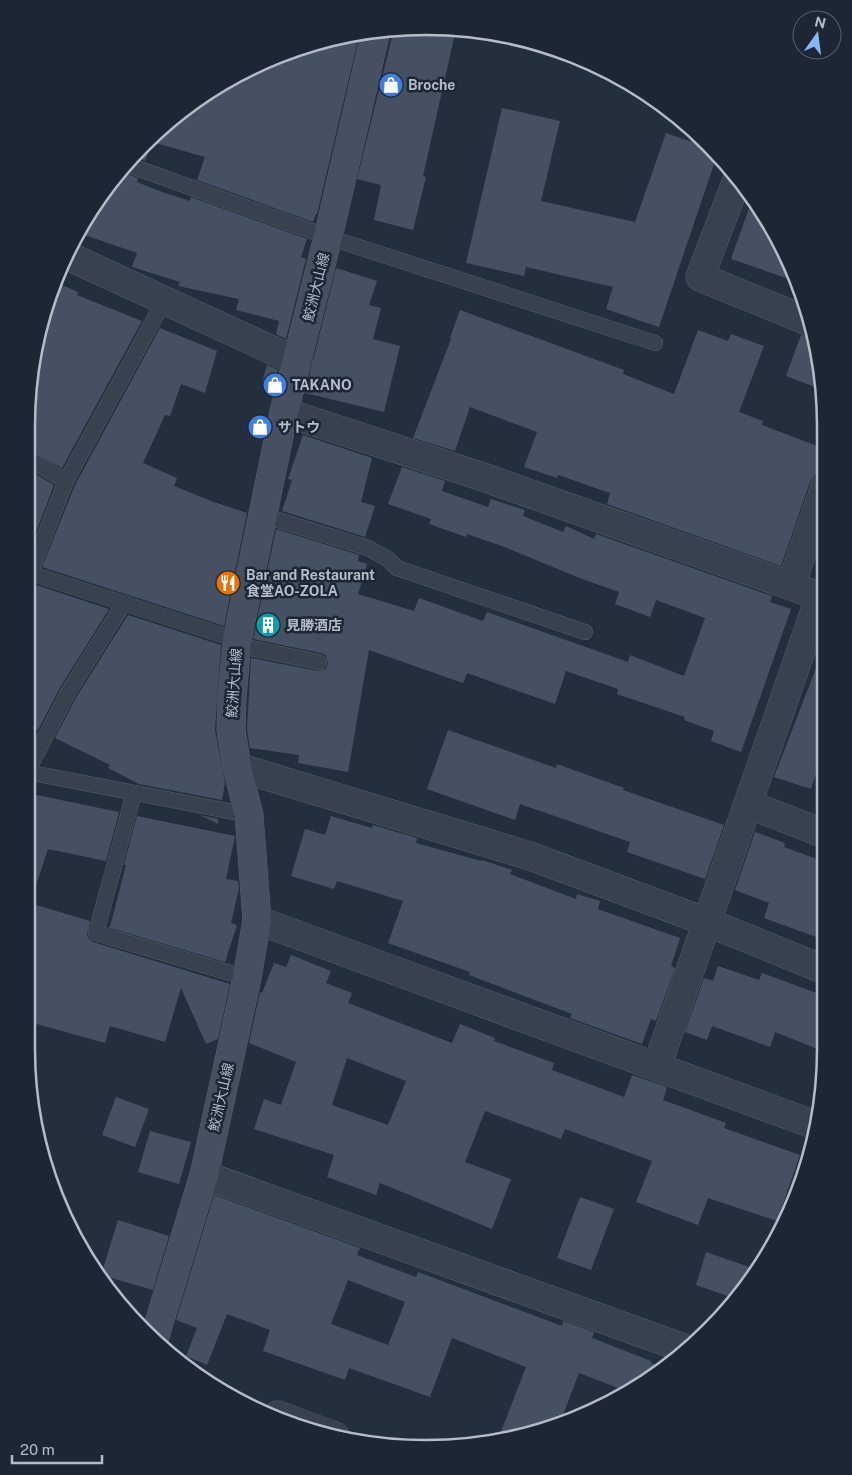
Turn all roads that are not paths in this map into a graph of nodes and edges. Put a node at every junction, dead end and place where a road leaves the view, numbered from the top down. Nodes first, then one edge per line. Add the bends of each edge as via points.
1 (374, 38) edge
2 (133, 167) edge
3 (735, 186) edge
4 (328, 237) junction
5 (73, 258) edge
6 (164, 301) junction
7 (802, 319) edge
8 (655, 343) dead end
9 (298, 362) junction
10 (284, 412) junction
11 (35, 463) edge
12 (66, 480) junction
13 (817, 510) edge
14 (262, 514) junction
15 (35, 555) edge
16 (35, 574) edge
17 (790, 586) junction
18 (817, 595) edge
19 (124, 603) junction
20 (817, 611) edge
21 (585, 632) dead end
22 (237, 642) junction
23 (319, 662) dead end
24 (35, 757) edge
25 (237, 767) junction
26 (35, 774) edge
27 (134, 793) junction
28 (748, 804) junction
29 (249, 816) junction
30 (817, 831) edge
31 (257, 920) junction
32 (707, 922) junction
33 (817, 967) edge
34 (247, 978) junction
35 (657, 1066) junction
36 (809, 1123) edge
37 (204, 1175) junction
38 (156, 1331) edge
39 (679, 1347) edge

1 - 4 main road, 鮫洲大山線
2 - 4 lane
3 - 7 street via 700,277
4 - 8 lane
4 - 9 main road, 鮫洲大山線
5 - 6 street
6 - 9 street
6 - 12 lane
9 - 10 main road, 鮫洲大山線
10 - 14 main road, 鮫洲大山線
10 - 17 street
11 - 12 lane
12 - 15 lane
13 - 17 street
14 - 21 lane via 368,548 397,568
14 - 22 main road, 鮫洲大山線
16 - 19 lane
17 - 18 street
19 - 22 lane
19 - 24 lane via 69,691
20 - 28 street
22 - 23 lane
22 - 25 main road, 鮫洲大山線 via 231,730
25 - 29 main road, 鮫洲大山線
25 - 32 street via 530,856
26 - 27 lane
27 - 29 lane
27 - 34 lane via 96,933
28 - 30 street
28 - 32 street
29 - 31 main road, 鮫洲大山線
31 - 34 main road, 鮫洲大山線
31 - 35 street
32 - 33 street
32 - 35 street
34 - 37 main road, 鮫洲大山線
35 - 36 street
37 - 38 main road, 鮫洲大山線
37 - 39 street

